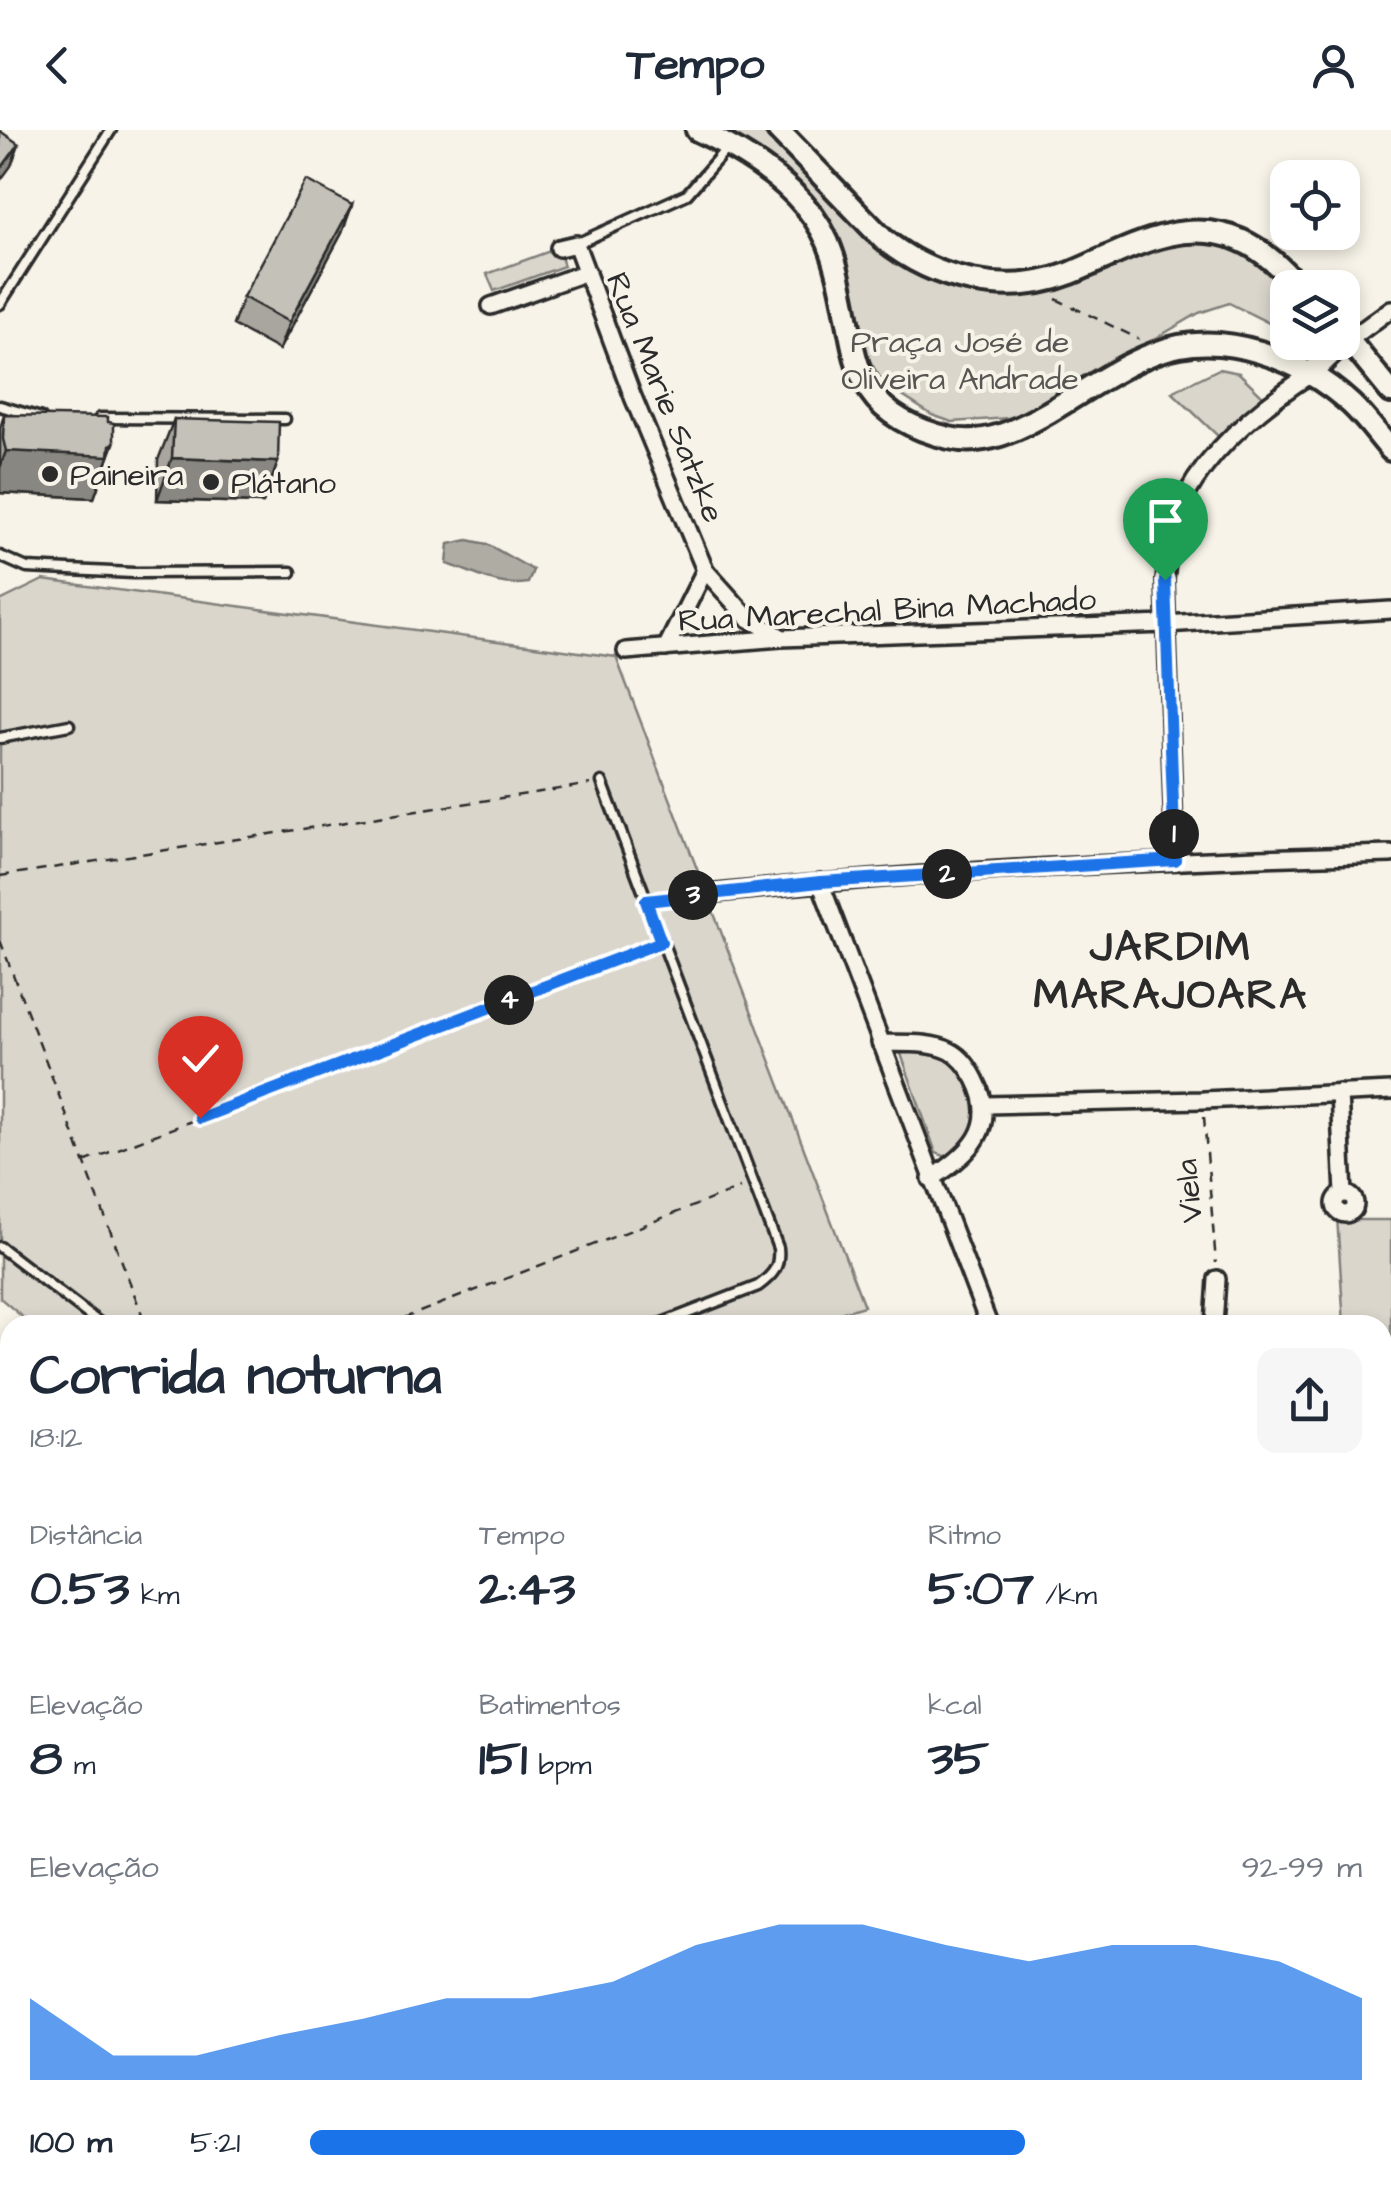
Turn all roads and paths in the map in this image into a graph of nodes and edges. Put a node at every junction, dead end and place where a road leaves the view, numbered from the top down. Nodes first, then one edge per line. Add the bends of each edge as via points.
1 (112, 130) edge
2 (698, 130) edge
3 (778, 130) edge
4 (730, 145) junction
5 (576, 244) junction
6 (559, 248) dead end
7 (1281, 270) edge
8 (586, 272) junction
9 (1056, 300) dead end
10 (0, 304) edge
11 (491, 306) dead end
12 (1391, 310) edge
13 (1360, 328) edge
14 (1163, 351) junction
15 (1360, 357) edge
16 (1325, 360) edge
17 (1309, 374) junction
18 (1391, 392) edge
19 (0, 406) edge
20 (56, 418) edge
21 (92, 418) edge
22 (285, 419) dead end
23 (1391, 450) edge
24 (0, 556) edge
25 (705, 570) junction
26 (291, 572) dead end
27 (1391, 610) edge
28 (1165, 624) junction
29 (782, 638) junction
30 (666, 648) junction
31 (626, 651) dead end
32 (69, 726) dead end
33 (0, 738) edge
34 (602, 782) joint
35 (1391, 854) edge
36 (1175, 860) junction
37 (0, 876) edge
38 (820, 882) junction
39 (706, 894) joint
40 (646, 901) junction
41 (0, 940) edge
42 (661, 942) junction
43 (880, 1042) junction
44 (1391, 1091) edge
45 (1339, 1093) junction
46 (1203, 1100) junction
47 (986, 1104) junction
48 (84, 1162) junction
49 (932, 1179) junction
50 (751, 1184) junction
51 (1349, 1217) dead end
52 (0, 1246) edge
53 (1217, 1279) joint
54 (89, 1315) edge
55 (142, 1315) edge
56 (412, 1315) edge
57 (683, 1315) edge
58 (984, 1315) edge
59 (1215, 1315) edge

1 - 10 lane
2 - 4 street
3 - 7 street via 883,239 940,274 976,283 1052,279 1167,234 1194,231 1251,246
4 - 5 lane via 686,194
4 - 14 street via 781,181 820,230 833,254 858,372 869,392 916,428 951,439 995,438
5 - 6 street
5 - 8 street, Rua Marie Satzke
8 - 11 street
8 - 25 street, Rua Marie Satzke
9 - 14 path
12 - 13 street
14 - 17 street via 1202,342 1238,346
15 - 18 street
16 - 17 street
17 - 23 street via 1354,406
17 - 28 street via 1225,444 1192,484 1169,543
19 - 20 lane
21 - 22 lane
24 - 26 lane via 28,568 133,574
25 - 29 street, Rua Marie Satzke via 748,618
25 - 30 street, Rua Marie Satzke
27 - 28 street, Rua Marechal Bina Machado
28 - 29 street, Rua Marechal Bina Machado
28 - 36 street
29 - 30 street, Rua Marechal Bina Machado
30 - 31 street, Rua Marechal Bina Machado
32 - 33 lane
34 - 37 path
34 - 40 lane
35 - 36 street
36 - 38 street
38 - 39 street
38 - 43 street
39 - 40 lane
40 - 42 lane
41 - 48 path
42 - 48 path
42 - 50 lane
43 - 47 street via 946,1048 969,1067
43 - 49 street
44 - 45 street
45 - 46 street
45 - 51 street via 1344,1194 1336,1206
46 - 47 street
46 - 53 path, Viela
47 - 49 street via 969,1152
48 - 55 path
49 - 58 street
50 - 56 path
50 - 57 lane via 778,1248 777,1269 758,1286
52 - 54 lane
53 - 59 street

